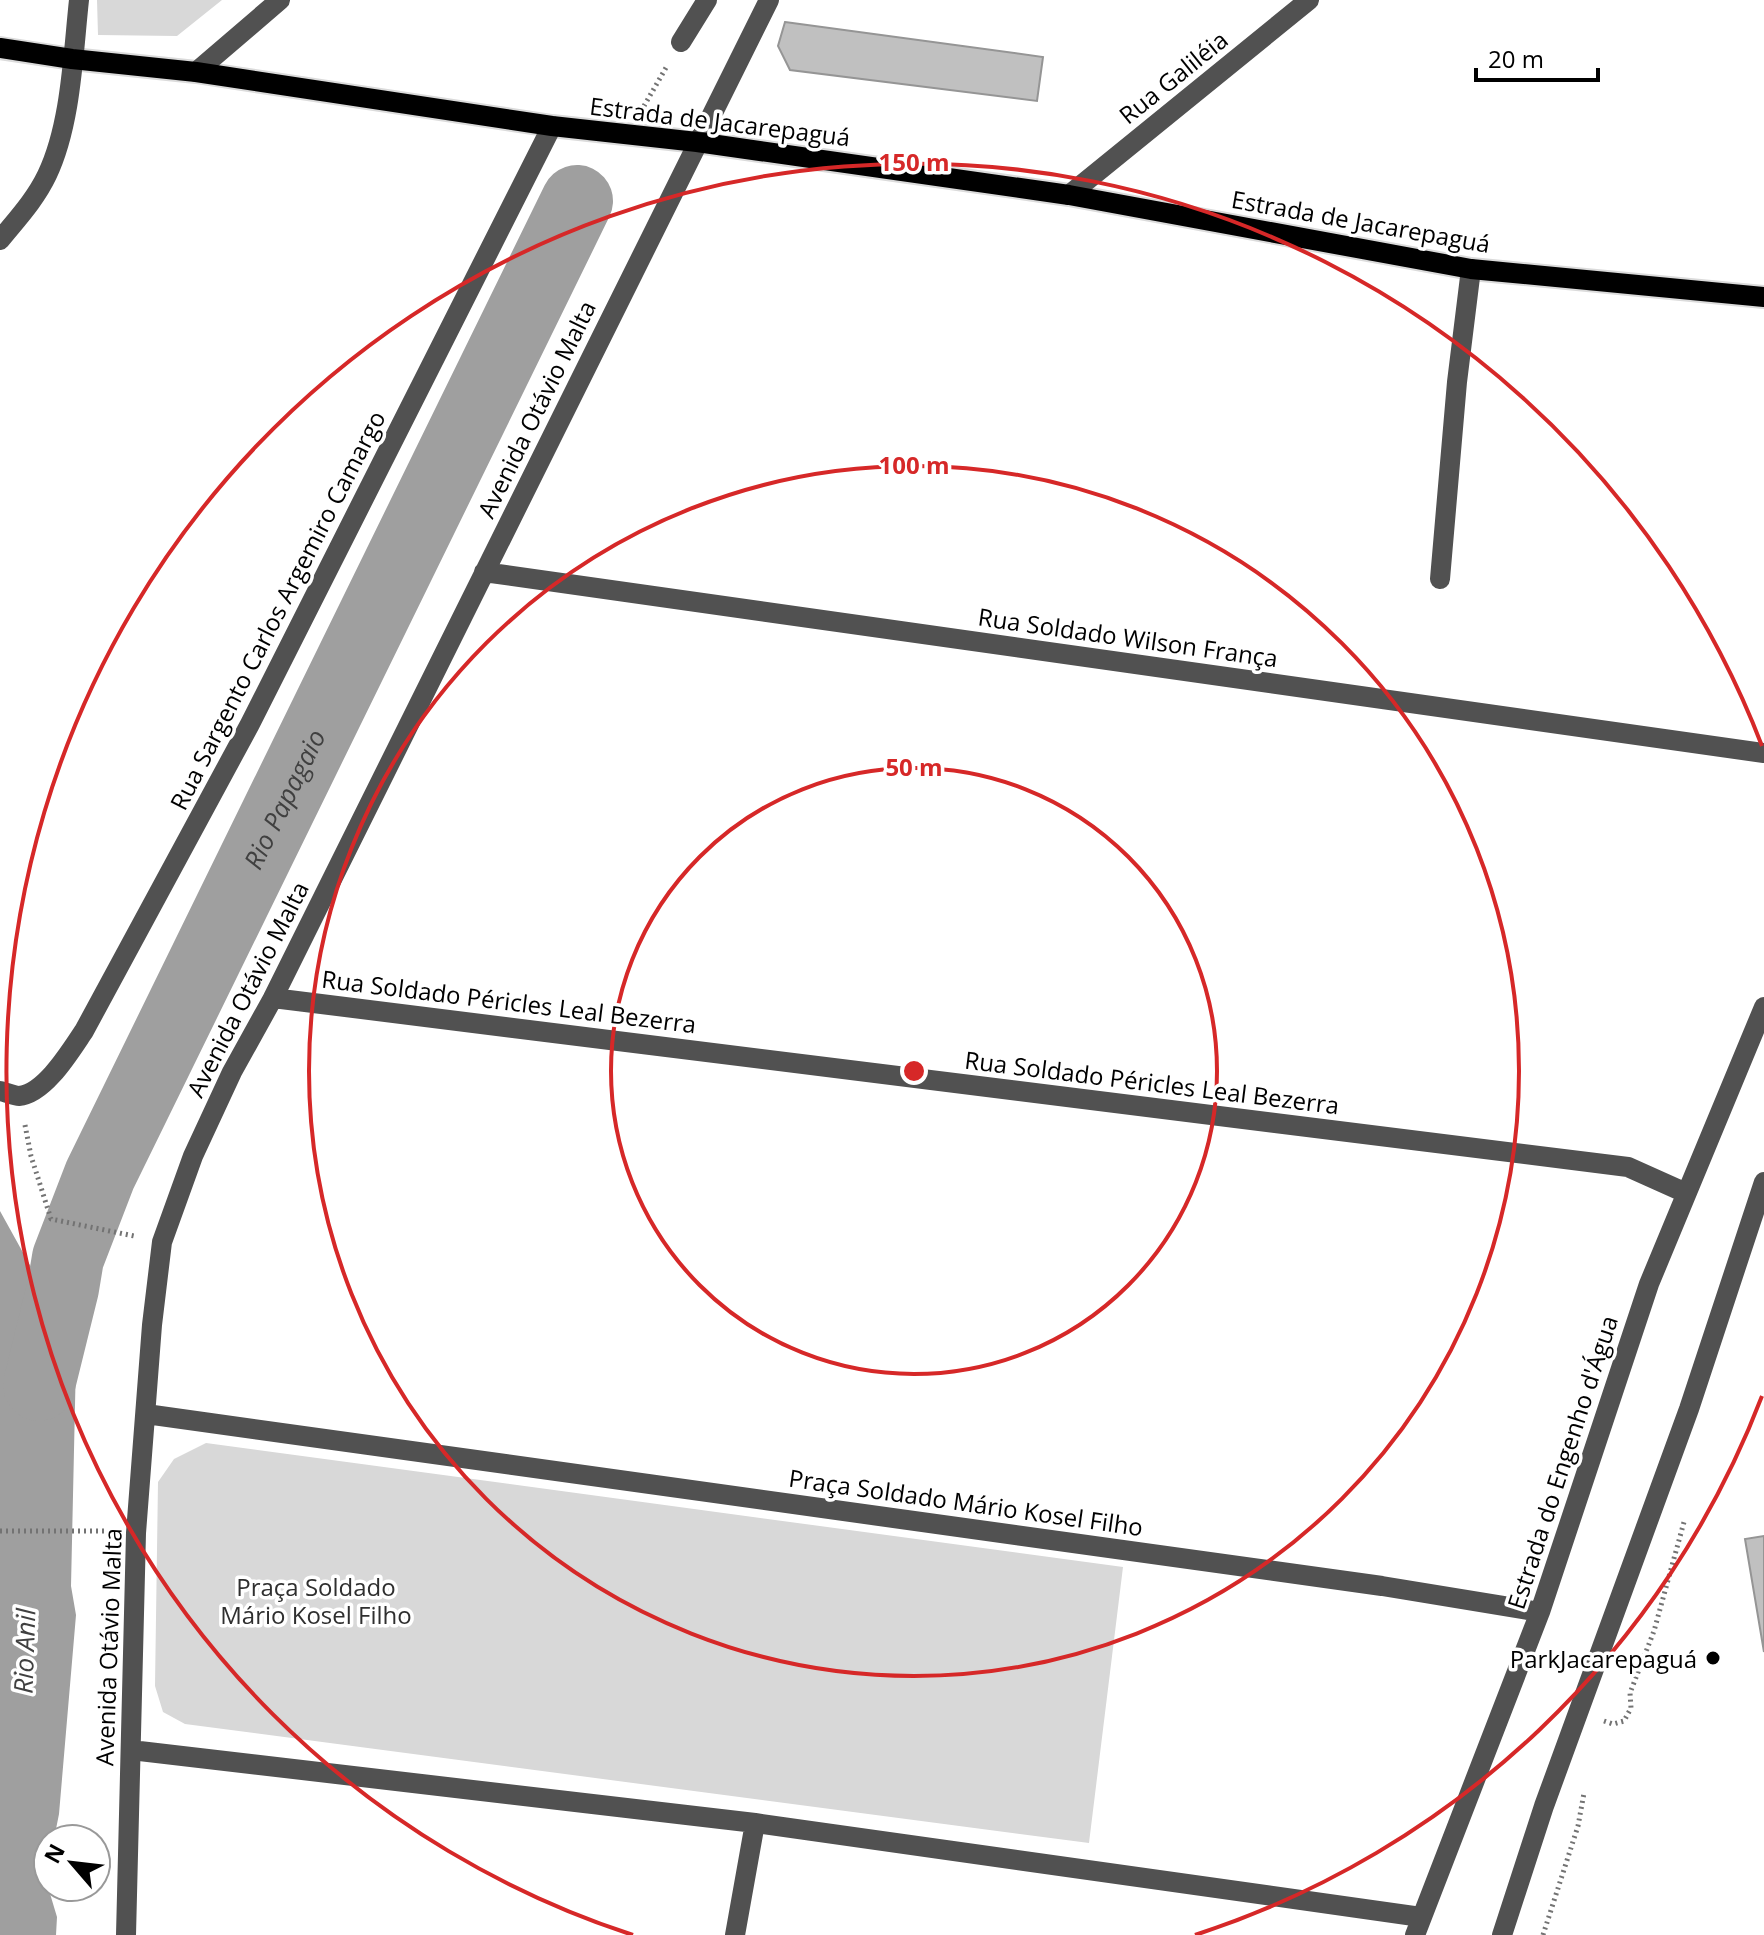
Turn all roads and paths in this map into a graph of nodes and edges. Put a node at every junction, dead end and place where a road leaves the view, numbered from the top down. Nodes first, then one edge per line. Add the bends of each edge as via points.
1 (79, 0) edge
2 (280, 0) edge
3 (707, 0) edge
4 (769, 0) edge
5 (1309, 0) edge
6 (681, 42) joint
7 (0, 48) edge
8 (72, 59) junction
9 (196, 72) junction
10 (552, 126) junction
11 (628, 135) junction
12 (697, 142) junction
13 (1069, 195) junction
14 (0, 240) edge
15 (1471, 269) junction
16 (1764, 297) edge
17 (484, 572) junction
18 (1440, 579) dead end
19 (1764, 753) edge
20 (273, 998) junction
21 (1764, 1007) edge
22 (10, 1093) edge
23 (31, 1156) dead end
24 (1764, 1182) edge
25 (1686, 1193) junction
26 (115, 1233) dead end
27 (146, 1414) junction
28 (80, 1530) dead end
29 (0, 1531) edge
30 (1540, 1612) junction
31 (131, 1750) junction
32 (755, 1823) junction
33 (1418, 1926) edge
34 (126, 1935) edge
35 (735, 1935) edge
36 (1502, 1935) edge

1 - 8 street
2 - 9 street
3 - 6 street
4 - 12 street, Avenida Otávio Malta
5 - 13 street, Rua Galiléia
6 - 11 path
7 - 8 main road, Estrada de Jacarepaguá
8 - 9 main road, Estrada de Jacarepaguá
8 - 14 street via 60,145 30,204
9 - 10 main road, Estrada de Jacarepaguá
10 - 11 main road, Estrada de Jacarepaguá
10 - 22 street, Rua Sargento Carlos Argemiro Camargo via 250,724 84,1031 57,1070 36,1089
11 - 12 main road, Estrada de Jacarepaguá
12 - 13 main road, Estrada de Jacarepaguá
12 - 17 street, Avenida Otávio Malta
13 - 15 main road, Estrada de Jacarepaguá
15 - 16 main road, Estrada de Jacarepaguá
15 - 18 street
17 - 19 street, Rua Soldado Wilson França
17 - 20 street, Avenida Otávio Malta
20 - 25 street, Rua Soldado Péricles Leal Bezerra via 1628,1167
20 - 27 street, Avenida Otávio Malta via 193,1156 162,1242
21 - 25 street, Estrada do Engenho d'Água
23 - 26 path via 51,1219
24 - 36 street
25 - 30 street, Estrada do Engenho d'Água via 1649,1284
27 - 30 street, Praça Soldado Mário Kosel Filho
27 - 31 street, Avenida Otávio Malta via 136,1533
28 - 29 path
30 - 33 street, Estrada do Engenho d'Água
31 - 32 street
31 - 34 street, Avenida Otávio Malta
32 - 33 street
32 - 35 street

